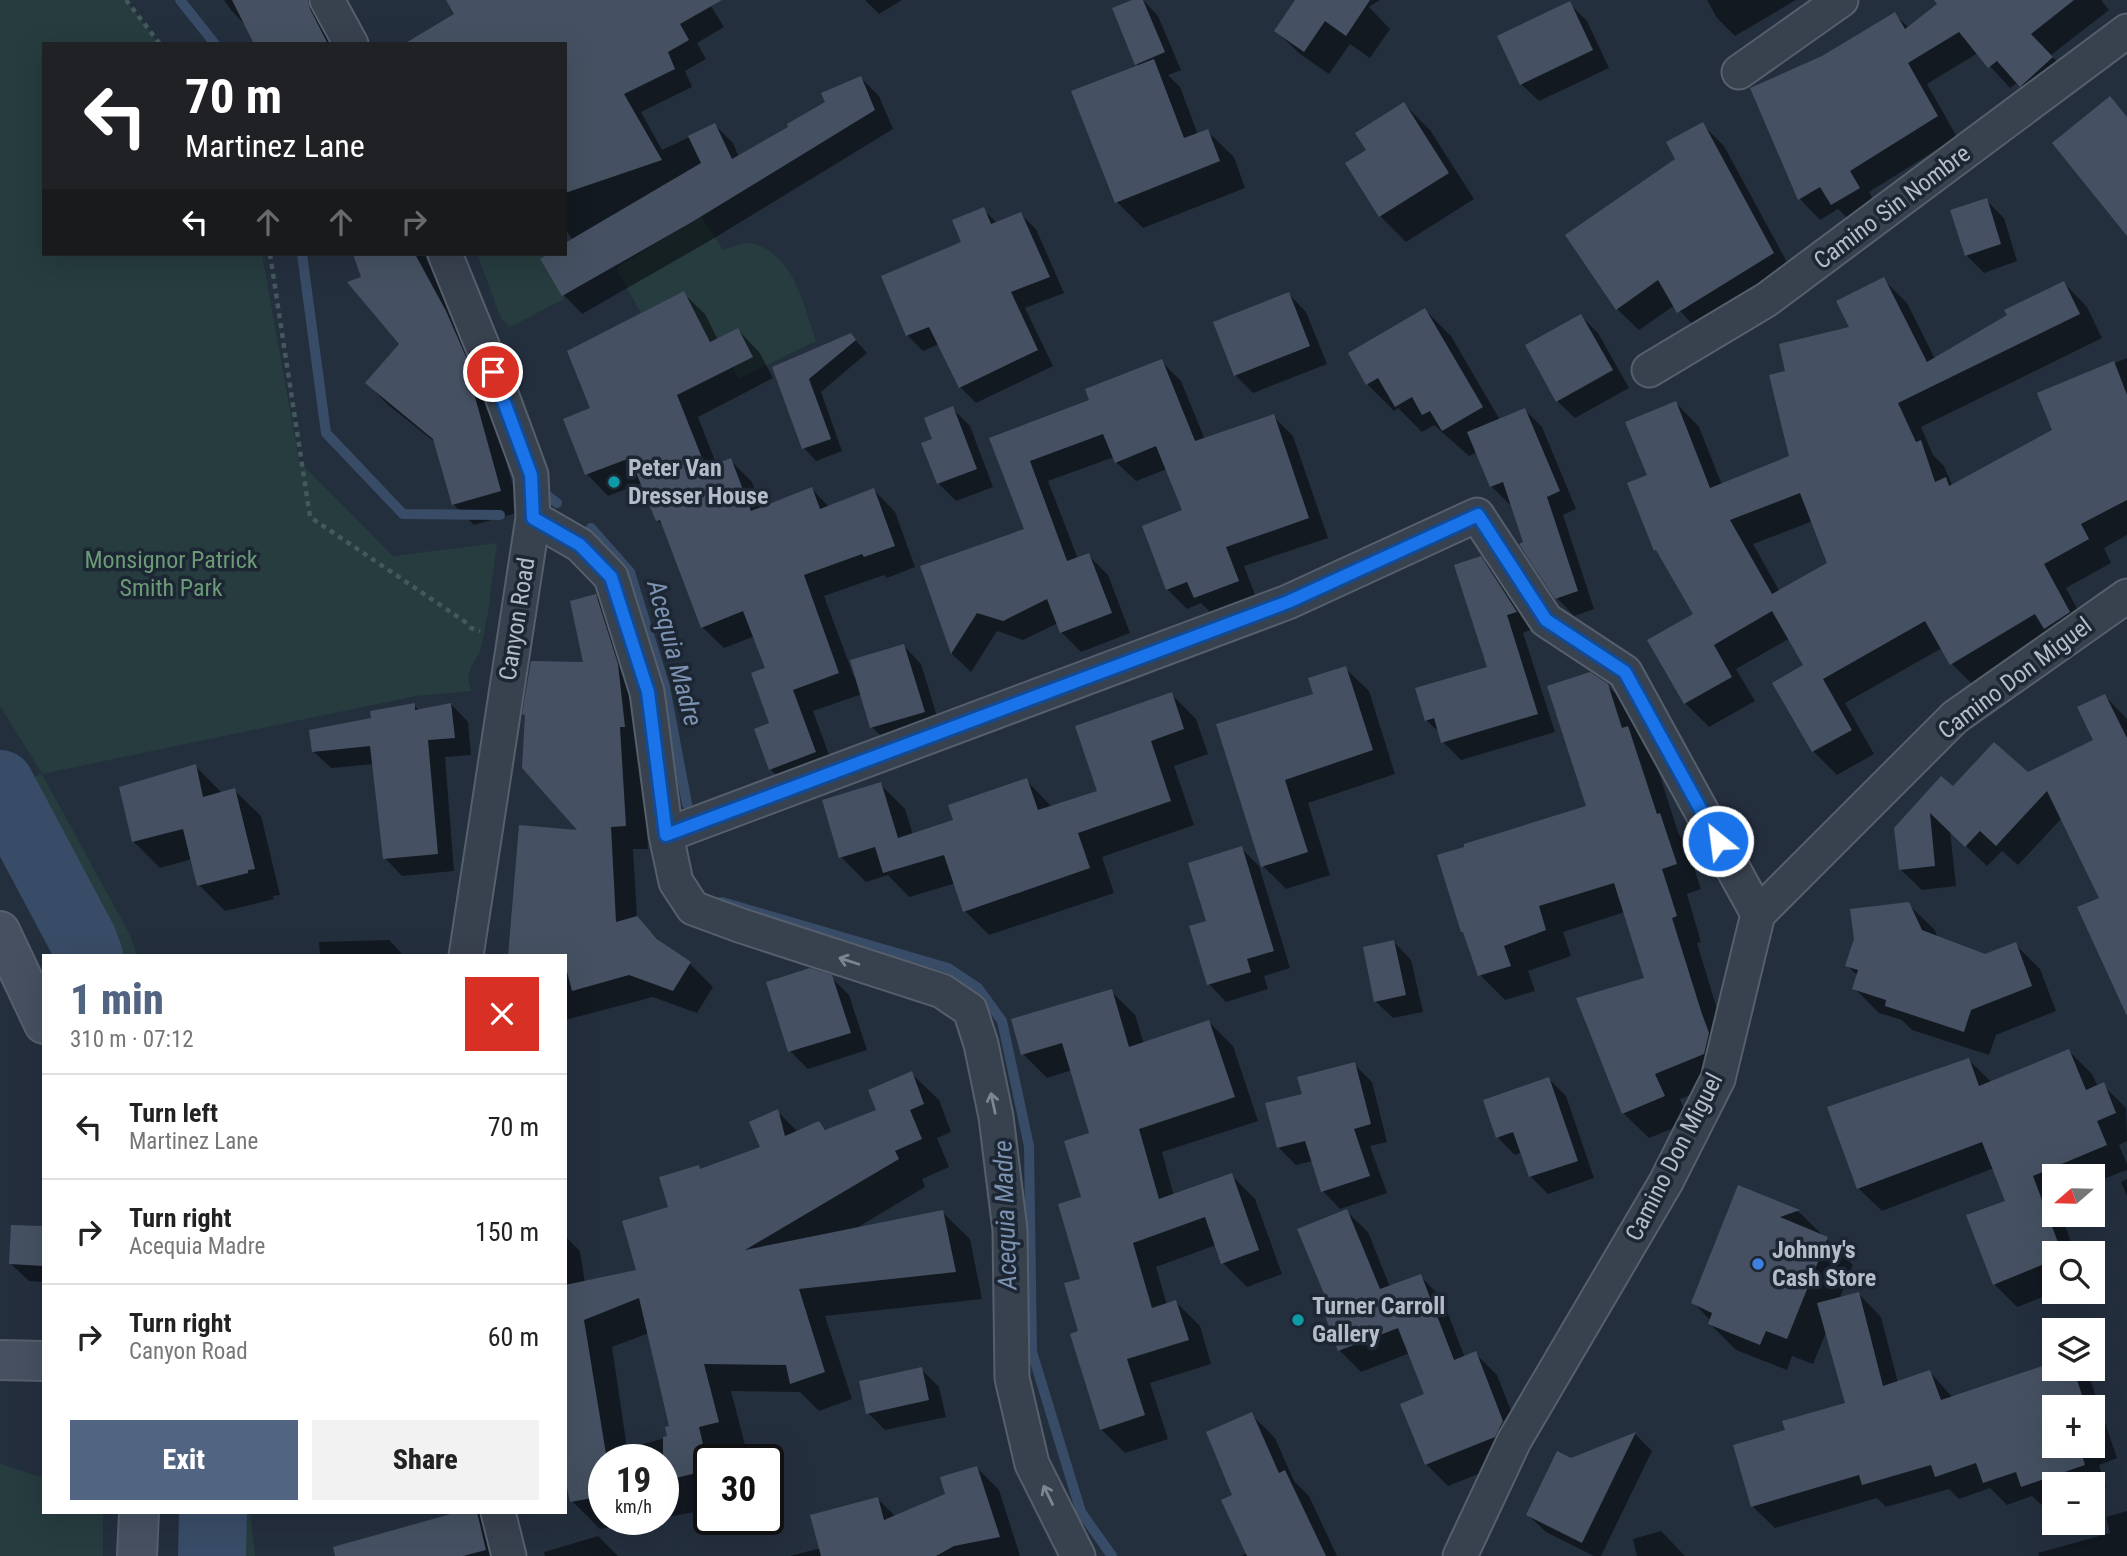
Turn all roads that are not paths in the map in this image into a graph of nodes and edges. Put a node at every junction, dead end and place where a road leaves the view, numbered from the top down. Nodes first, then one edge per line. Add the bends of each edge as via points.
1 (327, 0) edge
2 (1841, 0) edge
3 (2127, 31) edge
4 (350, 42) edge
5 (1738, 72) dead end
6 (445, 256) edge
7 (1648, 370) dead end
8 (533, 518) junction
9 (2127, 596) edge
10 (666, 835) junction
11 (1758, 914) junction
12 (0, 931) edge
13 (466, 954) edge
14 (42, 1020) edge
15 (0, 1360) edge
16 (42, 1361) edge
17 (139, 1514) edge
18 (498, 1514) edge
19 (137, 1556) edge
20 (509, 1556) edge
21 (1078, 1556) edge
22 (1461, 1556) edge

1 - 4 street
2 - 5 street
3 - 7 street, Camino Sin Nombre via 1766,300
6 - 8 street, Canyon Road via 531,475
8 - 10 street via 580,545 611,577 648,692
8 - 13 street, Canyon Road
9 - 11 street, Camino Don Miguel via 1955,717
10 - 11 street via 1288,602 1478,515 1546,620 1625,672
21 -> 10 street via 1032,1464 1012,1378 1010,1230 996,1117 970,1010 942,991 693,908 676,882
11 - 22 street, Camino Don Miguel via 1718,1079 1665,1182 1514,1441
12 - 14 street
15 - 16 street
17 - 19 street
18 - 20 street

